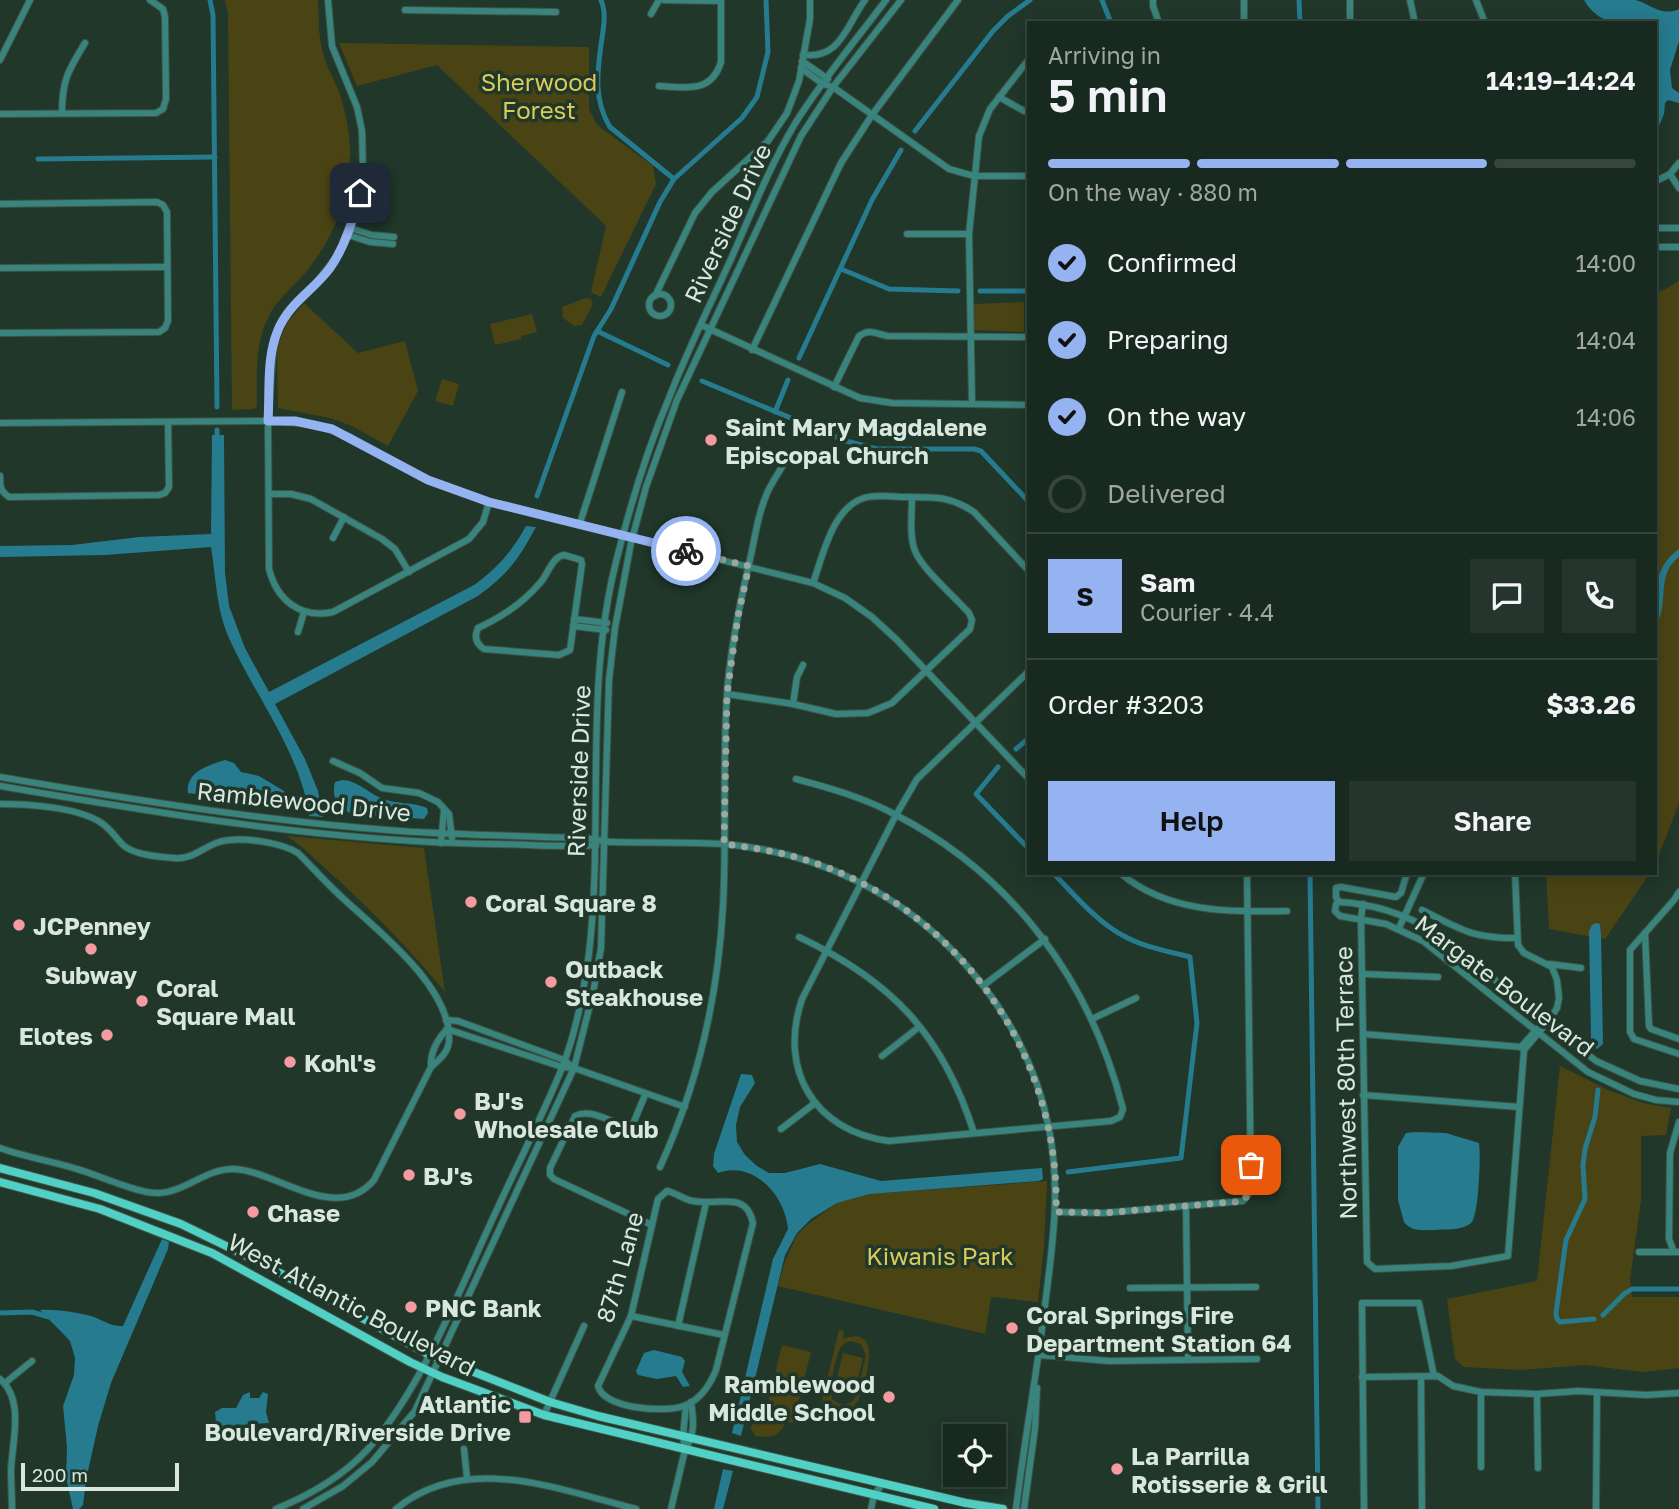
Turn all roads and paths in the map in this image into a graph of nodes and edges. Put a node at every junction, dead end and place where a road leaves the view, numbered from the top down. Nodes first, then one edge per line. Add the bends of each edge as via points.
1 (30, 0) edge
2 (150, 0) edge
3 (328, 0) edge
4 (491, 0) edge
5 (662, 0) edge
6 (810, 0) edge
7 (865, 0) edge
8 (886, 0) edge
9 (901, 0) edge
10 (958, 0) edge
11 (1153, 0) edge
12 (1244, 0) edge
13 (1350, 0) edge
14 (1410, 0) edge
15 (1476, 0) edge
16 (721, 1) edge
17 (405, 10) dead end
18 (491, 11) junction
19 (556, 12) dead end
20 (651, 14) dead end
21 (1158, 21) edge
22 (1244, 21) edge
23 (1350, 21) edge
24 (1415, 21) edge
25 (1484, 21) edge
26 (85, 43) dead end
27 (0, 60) edge
28 (802, 61) junction
29 (1027, 62) edge
30 (825, 80) junction
31 (659, 86) dead end
32 (833, 87) junction
33 (999, 97) junction
34 (1024, 111) dead end
35 (62, 113) junction
36 (0, 114) edge
37 (872, 114) junction
38 (1679, 163) edge
39 (1670, 174) junction
40 (974, 176) junction
41 (1027, 176) edge
42 (1657, 180) edge
43 (1679, 188) edge
44 (0, 204) edge
45 (1657, 228) edge
46 (1679, 228) edge
47 (349, 232) junction
48 (907, 234) dead end
49 (969, 234) junction
50 (393, 241) dead end
51 (1657, 247) edge
52 (1679, 247) edge
53 (167, 267) junction
54 (0, 268) edge
55 (655, 296) dead end
56 (701, 325) junction
57 (711, 330) junction
58 (0, 333) edge
59 (1027, 337) edge
60 (971, 338) junction
61 (752, 350) junction
62 (834, 387) junction
63 (622, 393) dead end
64 (971, 404) junction
65 (1027, 405) edge
66 (268, 421) junction
67 (168, 422) junction
68 (0, 423) edge
69 (786, 460) dead end
70 (0, 476) edge
71 (269, 494) junction
72 (912, 497) junction
73 (489, 502) junction
74 (344, 517) junction
75 (580, 523) junction
76 (624, 535) junction
77 (632, 537) junction
78 (332, 538) dead end
79 (749, 566) junction
80 (1027, 569) edge
81 (409, 572) junction
82 (813, 583) junction
83 (304, 612) junction
84 (573, 623) junction
85 (605, 626) junction
86 (615, 628) junction
87 (298, 632) dead end
88 (803, 665) dead end
89 (927, 671) junction
90 (1027, 673) edge
91 (727, 694) junction
92 (793, 704) junction
93 (976, 724) junction
94 (333, 761) dead end
95 (0, 777) edge
96 (1027, 777) edge
97 (796, 779) dead end
98 (0, 786) edge
99 (0, 804) edge
100 (444, 810) junction
101 (896, 814) junction
102 (442, 834) junction
103 (452, 834) junction
104 (595, 842) junction
105 (605, 842) junction
106 (441, 843) junction
107 (452, 843) junction
108 (724, 844) junction
109 (1123, 875) edge
110 (1247, 875) edge
111 (1406, 875) edge
112 (1423, 875) edge
113 (1515, 875) edge
114 (862, 883) junction
115 (1679, 892) edge
116 (1339, 902) junction
117 (1363, 904) junction
118 (1423, 910) dead end
119 (1287, 911) dead end
120 (1247, 912) junction
121 (1405, 915) junction
122 (1361, 918) junction
123 (1399, 928) junction
124 (1644, 933) junction
125 (799, 937) dead end
126 (1517, 938) junction
127 (1045, 939) junction
128 (827, 950) junction
129 (1549, 964) junction
130 (1581, 968) dead end
131 (1363, 974) junction
132 (1438, 978) dead end
133 (984, 985) junction
134 (1136, 998) dead end
135 (1093, 1018) junction
136 (446, 1020) junction
137 (1547, 1022) junction
138 (919, 1027) junction
139 (447, 1029) junction
140 (1537, 1032) junction
141 (1363, 1034) junction
142 (1679, 1039) edge
143 (1522, 1049) junction
144 (1679, 1055) edge
145 (882, 1056) dead end
146 (563, 1064) junction
147 (431, 1068) junction
148 (574, 1068) junction
149 (1679, 1089) edge
150 (645, 1095) junction
151 (1363, 1095) junction
152 (1679, 1102) edge
153 (815, 1103) junction
154 (685, 1107) junction
155 (1519, 1107) junction
156 (1679, 1122) edge
157 (1049, 1127) junction
158 (781, 1129) dead end
159 (974, 1133) junction
160 (1676, 1139) edge
161 (0, 1148) edge
162 (0, 1167) edge
163 (660, 1167) dead end
164 (0, 1182) edge
165 (1679, 1195) edge
166 (1669, 1196) junction
167 (706, 1203) junction
168 (1186, 1206) junction
169 (1056, 1212) junction
170 (652, 1225) junction
171 (1639, 1252) dead end
172 (1676, 1252) edge
173 (1187, 1287) junction
174 (1256, 1287) dead end
175 (1130, 1288) dead end
176 (631, 1316) junction
177 (584, 1326) dead end
178 (678, 1326) junction
179 (724, 1335) junction
180 (428, 1354) junction
181 (1040, 1355) junction
182 (439, 1359) junction
183 (1188, 1359) junction
184 (1257, 1359) dead end
185 (32, 1361) dead end
186 (422, 1367) junction
187 (433, 1373) junction
188 (1434, 1376) junction
189 (1362, 1377) junction
190 (1420, 1377) junction
191 (2, 1381) edge
192 (1036, 1383) junction
193 (1480, 1392) junction
194 (1597, 1392) junction
195 (1679, 1393) edge
196 (1537, 1394) junction
197 (550, 1402) junction
198 (688, 1404) junction
199 (544, 1415) junction
200 (688, 1437) junction
201 (464, 1449) dead end
202 (685, 1450) junction
203 (1480, 1467) dead end
204 (1538, 1468) dead end
205 (0, 1470) edge
206 (11, 1470) junction
207 (467, 1478) junction
208 (868, 1479) junction
209 (883, 1483) junction
210 (874, 1495) junction
211 (304, 1498) junction
212 (307, 1508) edge
213 (12, 1509) edge
214 (276, 1509) edge
215 (396, 1509) edge
216 (636, 1509) edge
217 (671, 1509) edge
218 (871, 1509) edge
219 (934, 1509) edge
220 (1003, 1509) edge
221 (1016, 1509) edge
222 (1024, 1509) edge
223 (1364, 1509) edge
224 (1422, 1509) edge
225 (1596, 1509) edge

1 - 27 street
2 - 35 street via 163,9 163,109 156,113
3 - 47 street via 332,46 362,131 363,172
4 - 18 street
5 - 16 street
5 - 20 street
6 - 28 street
7 - 28 street via 833,49
8 - 30 street, Riverside Drive
9 - 32 street, Riverside Drive
10 - 37 street
11 - 21 street
12 - 22 street
13 - 23 street
14 - 24 street
15 - 25 street
16 - 31 street via 718,72 695,88
17 - 18 street
18 - 19 street
26 - 35 street via 65,79
28 - 30 street
28 - 55 street via 795,96 779,128 695,213
29 - 33 street
30 - 32 street
30 - 56 street, Riverside Drive via 778,156
32 - 37 street
32 - 57 street, Riverside Drive via 801,136
33 - 34 street
33 - 40 street via 983,121
35 - 36 street
37 - 40 street via 936,162
37 - 61 street via 829,184
38 - 39 street
39 - 42 street
39 - 43 street
40 - 41 street
40 - 49 street
44 - 53 street via 158,202 167,212
45 - 46 street
47 - 50 street via 370,242
47 - 66 street via 329,269 288,311 278,331 272,348
48 - 49 street
49 - 60 street
51 - 52 street
53 - 54 street
53 - 58 street via 168,321 159,332
56 - 57 street
56 - 76 street, Riverside Drive via 652,441
57 - 61 street
57 - 77 street, Riverside Drive via 677,400
59 - 60 street
60 - 62 street via 864,332
60 - 64 street
61 - 62 street
62 - 64 street via 875,401
63 - 75 street
64 - 65 street
66 - 67 street
66 - 71 street
66 - 73 street via 313,424 348,436 428,480
67 - 68 street
67 - 70 street via 166,493 9,497 0,487
69 - 79 street via 766,496
71 - 74 street via 312,499
71 - 83 street via 272,580 283,599
72 - 80 street via 937,497 963,505
72 - 82 street via 864,498 845,510
72 - 89 street via 915,551 972,620 970,629
73 - 75 street
73 - 81 street via 483,523 469,539
74 - 78 street
74 - 81 street via 395,549
75 - 76 street
76 - 77 street
76 - 85 street, Riverside Drive
77 - 79 street
77 - 86 street, Riverside Drive
79 - 82 street
79 - 91 street
81 - 83 street via 332,612
82 - 89 street via 873,617
83 - 87 street
84 - 84 street via 570,650 559,655 484,649 476,638 478,628 533,591 564,555 583,564
84 - 85 street
85 - 86 street
85 - 104 street, Riverside Drive
86 - 105 street, Riverside Drive via 609,680
88 - 92 street
89 - 92 street via 892,703 868,713 836,714
89 - 93 street
90 - 93 street
91 - 92 street
91 - 108 street
93 - 96 street
93 - 101 street via 917,779
94 - 100 street via 382,788 430,797
95 - 102 street, Ramblewood Drive via 307,824
97 - 101 street
98 - 106 street, Ramblewood Drive via 168,815
99 - 136 street via 41,806 93,818 109,827 127,848 175,858 196,854 221,841 286,846 413,964 439,1001
100 - 102 street
100 - 103 street
101 - 114 street
101 - 127 street via 979,869
102 - 103 street, Ramblewood Drive
102 - 106 street
103 - 104 street, Ramblewood Drive
103 - 107 street
104 - 105 street, Ramblewood Drive
104 - 107 street, Ramblewood Drive
104 - 146 street, Riverside Drive via 588,954
105 - 108 street, Ramblewood Drive
105 - 148 street, Riverside Drive via 599,960
106 - 107 street, Ramblewood Drive
108 - 114 street, Ramblewood Drive via 782,853
108 - 154 street via 715,988
109 - 120 street via 1182,905
110 - 120 street
111 - 116 street via 1396,897 1341,887 1336,888
112 - 121 street
113 - 126 street
114 - 128 street
114 - 133 street, Ramblewood Drive via 930,929
115 - 124 street
116 - 117 street, Margate Boulevard
116 - 122 street, Margate Boulevard via 1335,907 1338,914
117 - 121 street, Margate Boulevard
117 - 122 street, Northwest 80th Terrace
118 - 126 street, Margate Boulevard via 1478,936
119 - 120 street
120 - 168 street via 1251,1191 1243,1201
121 - 123 street
121 - 137 street, Margate Boulevard via 1434,931
122 - 123 street, Margate Boulevard
122 - 131 street, Northwest 80th Terrace
123 - 140 street, Margate Boulevard via 1423,941
124 - 142 street via 1649,1026
124 - 144 street via 1630,950 1630,1032 1634,1040
125 - 128 street
126 - 129 street via 1521,951
127 - 133 street
127 - 135 street
128 - 138 street via 869,976
128 - 153 street via 802,999 794,1030 798,1074
129 - 130 street
129 - 137 street via 1559,998
131 - 132 street
131 - 141 street, Northwest 80th Terrace
133 - 157 street, Ramblewood Drive via 1023,1049
134 - 135 street
135 - 157 street via 1117,1084 1123,1109 1120,1117
136 - 139 street
136 - 146 street
137 - 140 street
137 - 149 street, Margate Boulevard via 1596,1061 1621,1074
138 - 145 street
138 - 159 street via 950,1072
139 - 146 street
139 - 147 street via 435,1047
139 - 147 street via 445,1054
140 - 143 street
140 - 152 street, Margate Boulevard via 1614,1087
141 - 143 street
141 - 151 street, Northwest 80th Terrace
143 - 155 street
146 - 148 street
146 - 180 street, Riverside Drive
147 - 161 street via 374,1180 348,1195 316,1195 236,1169 153,1193
148 - 150 street
148 - 182 street, Riverside Drive
150 - 154 street
150 - 170 street via 633,1124 587,1113 575,1116 550,1175
151 - 155 street
151 - 155 street, Northwest 80th Terrace via 1367,1262 1375,1269 1451,1266 1508,1256
153 - 158 street
153 - 159 street via 842,1126 873,1138
154 - 163 street
156 - 160 street
157 - 159 street
157 - 169 street, Ramblewood Drive
160 - 166 street via 1670,1153
162 - 180 main road, West Atlantic Boulevard via 181,1224
164 - 186 main road, West Atlantic Boulevard via 73,1200 176,1237
165 - 166 street
166 - 172 street via 1669,1239
167 - 170 street, 87th Lane via 663,1193
167 - 178 street
167 - 179 street via 735,1201 748,1208 753,1223
168 - 169 street
168 - 173 street
169 - 181 street, Ramblewood Drive
170 - 176 street, 87th Lane
171 - 172 street
173 - 174 street
173 - 175 street
173 - 183 street
176 - 178 street
176 - 198 street, 87th Lane via 599,1391 606,1398 649,1409
177 - 197 street
178 - 179 street
179 - 198 street via 711,1382
180 - 182 main road, West Atlantic Boulevard
180 - 186 street, Riverside Drive
181 - 183 street via 1090,1360
181 - 192 street, Ramblewood Drive
182 - 187 street, Riverside Drive
182 - 197 main road, West Atlantic Boulevard
183 - 184 street
185 - 191 street
186 - 187 main road, West Atlantic Boulevard
186 - 211 street, Riverside Drive via 403,1403 365,1452
187 - 199 main road, West Atlantic Boulevard
187 - 212 street, Riverside Drive via 415,1411 372,1462
188 - 189 street via 1419,1303 1362,1303
188 - 190 street
188 - 193 street via 1464,1391
189 - 190 street
189 - 223 street
190 - 224 street
191 - 206 street via 11,1393 15,1418
192 - 221 street, Ramblewood Drive
192 - 222 street, Ramblewood Drive
193 - 196 street
193 - 203 street
194 - 195 street
194 - 196 street
194 - 225 street
196 - 204 street
197 - 199 street
197 - 200 main road, West Atlantic Boulevard
198 - 200 street via 694,1419
199 - 202 main road, West Atlantic Boulevard
200 - 202 street
200 - 208 main road, West Atlantic Boulevard
201 - 207 street
202 - 210 main road, West Atlantic Boulevard
202 - 217 street
205 - 206 street
206 - 213 street
207 - 215 street via 421,1493
207 - 216 street via 511,1479
208 - 209 main road, West Atlantic Boulevard
208 - 210 street
209 - 210 street
209 - 220 main road, West Atlantic Boulevard
210 - 218 street
210 - 219 main road, West Atlantic Boulevard
211 - 212 street
211 - 214 street, Riverside Drive

